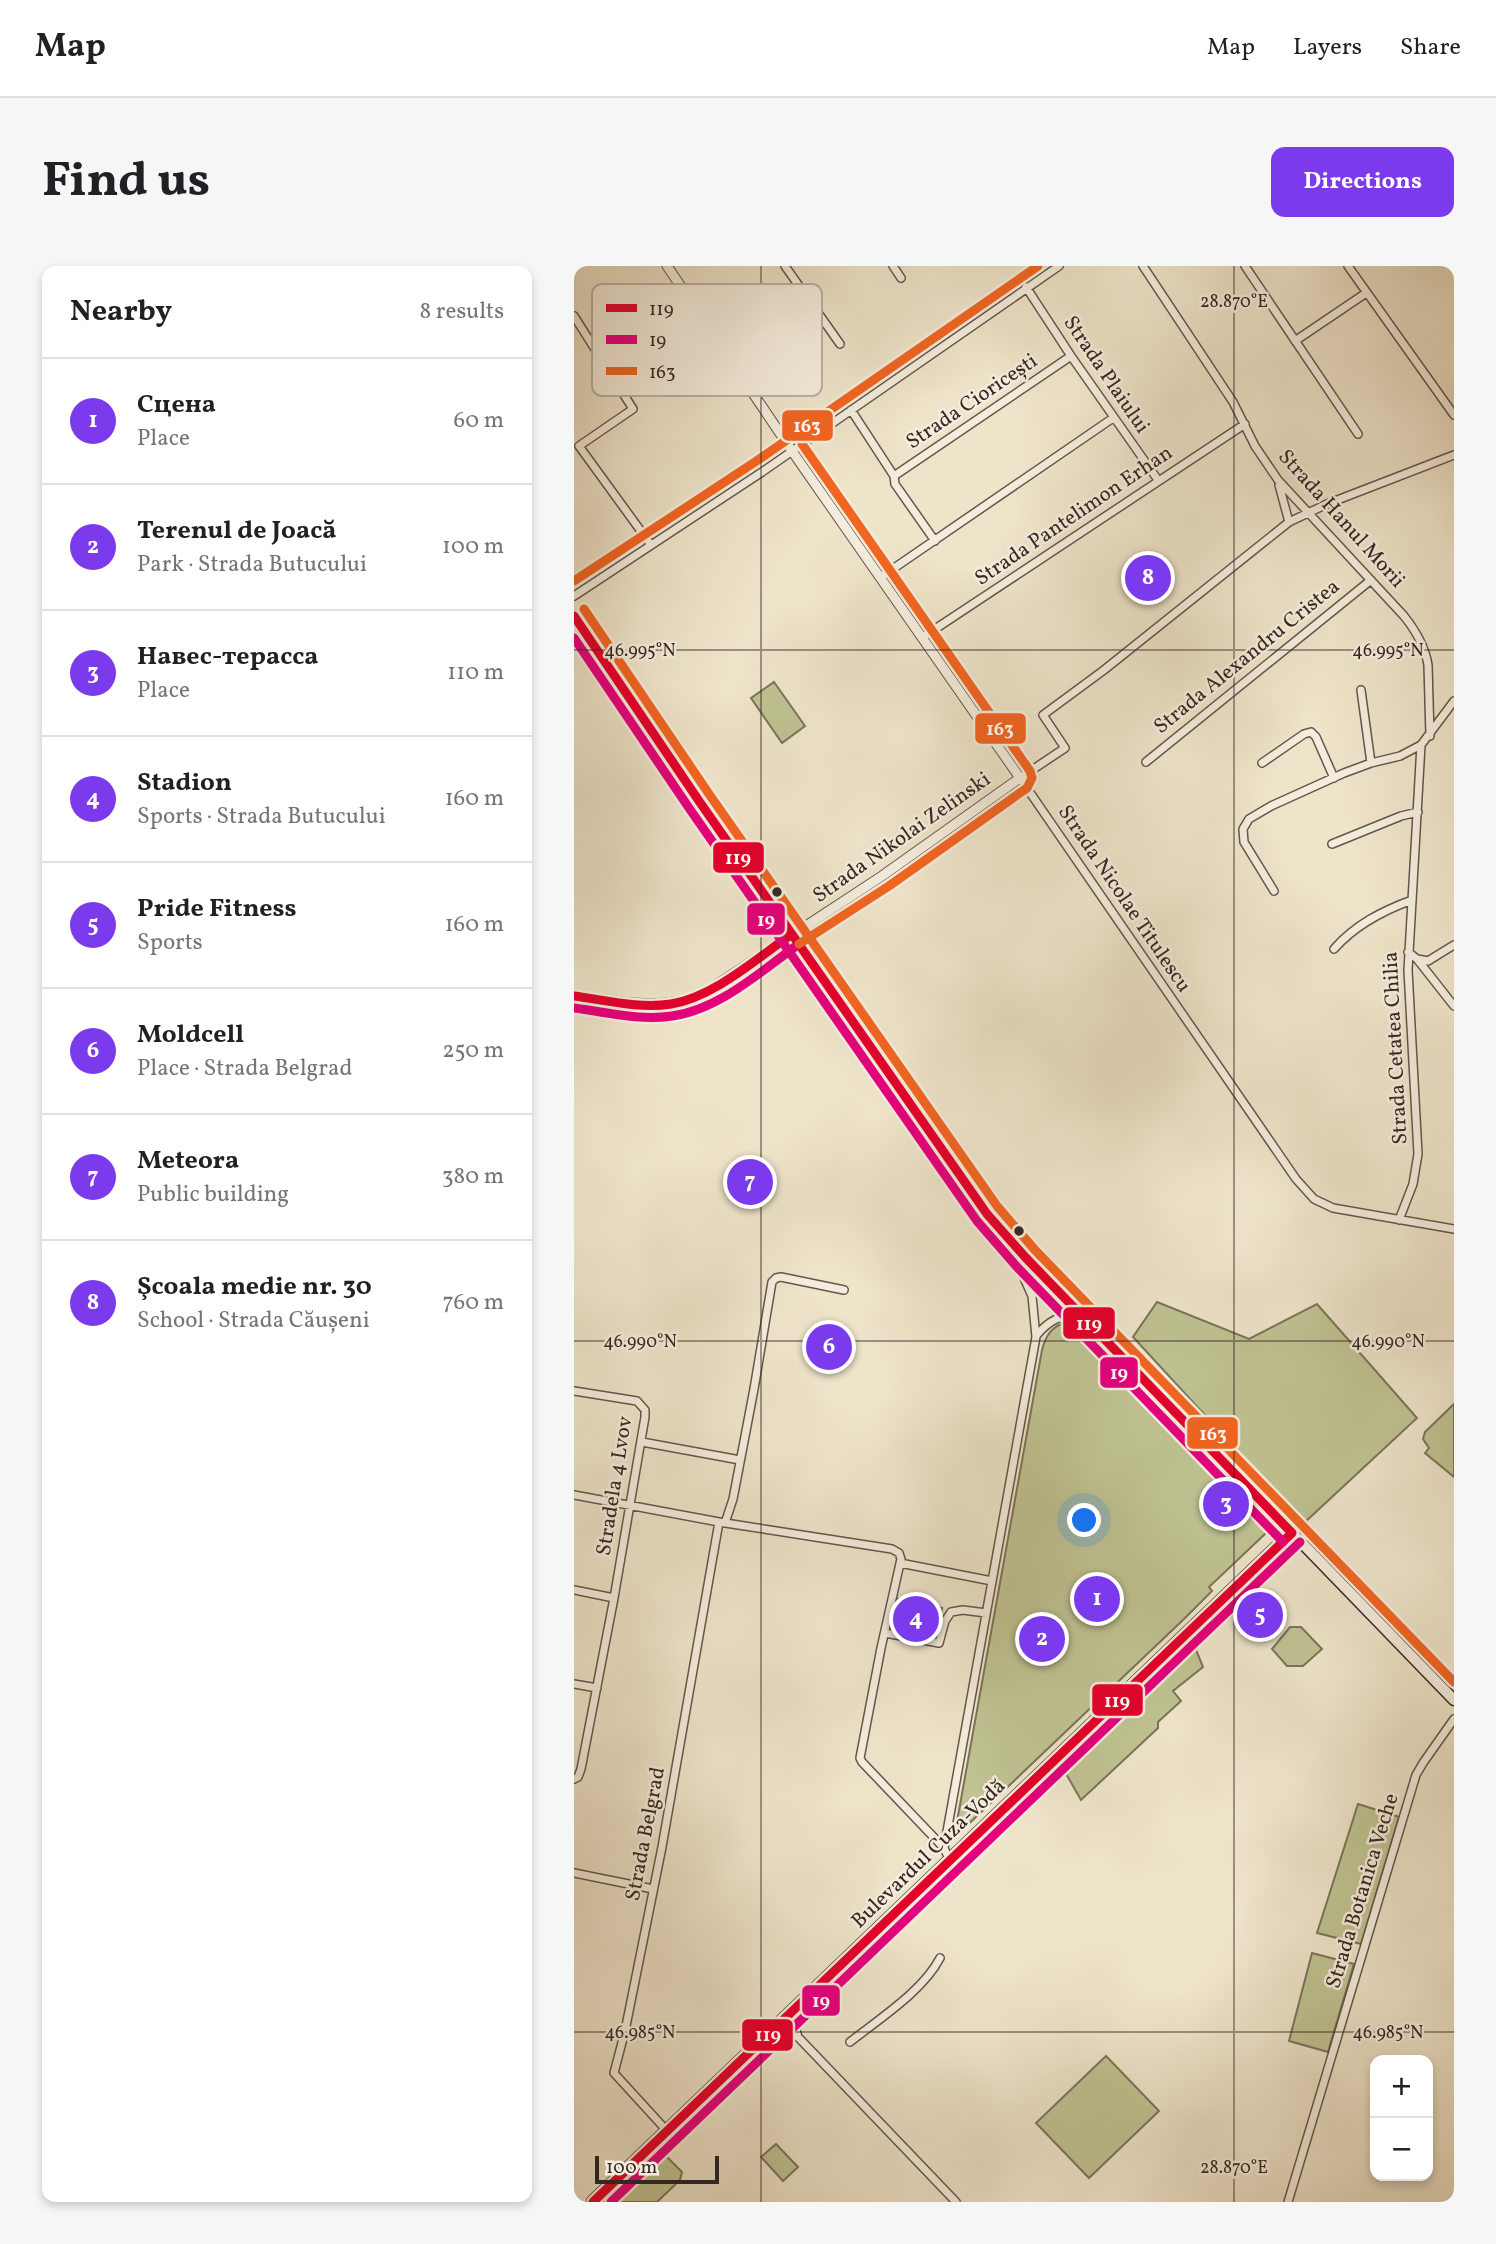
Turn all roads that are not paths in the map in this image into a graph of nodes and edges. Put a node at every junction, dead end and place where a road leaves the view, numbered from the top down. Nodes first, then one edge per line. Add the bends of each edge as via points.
1 (667, 266) edge
2 (785, 266) edge
3 (893, 266) edge
4 (1059, 266) edge
5 (1143, 266) edge
6 (1245, 266) edge
7 (1348, 266) edge
8 (901, 278) dead end
9 (679, 284) edge
10 (798, 284) edge
11 (1026, 288) junction
12 (1366, 293) junction
13 (574, 316) edge
14 (822, 318) edge
15 (1295, 341) junction
16 (592, 344) edge
17 (840, 344) dead end
18 (1071, 356) junction
19 (625, 396) edge
20 (755, 396) edge
21 (851, 410) junction
22 (1454, 415) edge
23 (1113, 418) junction
24 (1245, 424) junction
25 (1358, 434) dead end
26 (792, 451) junction
27 (1454, 455) edge
28 (894, 476) junction
29 (1158, 481) junction
30 (1278, 481) junction
31 (1307, 512) junction
32 (1289, 522) junction
33 (935, 541) junction
34 (651, 545) junction
35 (881, 577) junction
36 (1371, 580) junction
37 (574, 596) edge
38 (574, 616) edge
39 (923, 637) junction
40 (1361, 690) dead end
41 (1454, 701) edge
42 (1430, 736) junction
43 (1421, 746) junction
44 (1146, 762) dead end
45 (1262, 763) dead end
46 (1371, 763) junction
47 (1020, 778) junction
48 (1334, 778) junction
49 (1418, 812) junction
50 (1332, 844) dead end
51 (1274, 891) dead end
52 (1412, 900) junction
53 (792, 934) junction
54 (1454, 945) edge
55 (1334, 948) dead end
56 (1408, 952) junction
57 (1417, 959) junction
58 (574, 996) edge
59 (1454, 1006) edge
60 (1399, 1220) junction
61 (1454, 1229) edge
62 (1005, 1236) junction
63 (844, 1290) dead end
64 (1080, 1314) junction
65 (1036, 1337) junction
66 (574, 1391) edge
67 (642, 1442) junction
68 (740, 1460) junction
69 (574, 1495) edge
70 (629, 1506) junction
71 (722, 1522) junction
72 (1292, 1534) junction
73 (900, 1563) junction
74 (992, 1581) junction
75 (574, 1590) edge
76 (614, 1598) junction
77 (986, 1613) junction
78 (885, 1633) junction
79 (574, 1684) edge
80 (597, 1688) junction
81 (1454, 1700) edge
82 (1454, 1719) edge
83 (575, 1779) edge
84 (944, 1848) junction
85 (950, 1861) junction
86 (574, 1873) edge
87 (653, 1889) junction
88 (940, 1958) dead end
89 (791, 2013) junction
90 (774, 2029) junction
91 (798, 2037) junction
92 (850, 2042) dead end
93 (667, 2131) junction
94 (593, 2202) edge
95 (956, 2202) edge
96 (1288, 2202) edge

1 - 9 street, Strada Nicolae Titulescu
2 - 10 street
3 - 8 street
4 - 11 street
5 - 24 street, Strada Hanul Morii
6 - 15 street
7 - 12 street
11 - 18 street, Strada Plaiului
11 - 21 street
12 - 15 street
12 - 22 street
13 - 16 street
14 - 17 street
15 - 25 street
18 - 23 street, Strada Plaiului
18 - 28 street, Strada Cioricești
19 - 34 street via 633,409 579,446
20 - 26 street, Strada Nicolae Titulescu
21 - 26 street
21 - 28 street
23 - 29 street, Strada Plaiului
23 - 33 street
24 - 29 street, Strada Pantelimon Erhan
24 - 30 street, Strada Hanul Morii
26 - 34 street
26 - 35 street, Strada Nicolae Titulescu
27 - 31 street
28 - 33 street
29 - 39 street, Strada Pantelimon Erhan
30 - 31 street, Strada Hanul Morii
30 - 32 street
31 - 32 street
31 - 36 street, Strada Hanul Morii
32 - 47 street via 1043,715 1065,748
33 - 35 street
34 - 37 street
35 - 39 street, Strada Nicolae Titulescu
36 - 42 street, Strada Hanul Morii via 1422,643 1429,665
36 - 44 street, Strada Alexandru Cristea
38 - 53 main road
39 - 47 street, Strada Nicolae Titulescu
40 - 46 street
41 - 42 street
42 - 43 street
43 - 46 street
43 - 49 street, Strada Cetatea Chilia
45 - 48 street via 1311,732
46 - 48 street
47 - 53 street, Strada Nikolai Zelinski via 883,876
47 - 60 street, Strada Nicolae Titulescu via 1301,1185 1326,1206
48 - 51 street via 1271,806 1244,824 1244,842
49 - 50 street
49 - 52 street, Strada Cetatea Chilia
52 - 55 street via 1370,919
52 - 56 street, Strada Cetatea Chilia
53 - 58 street, Strada Nikolai Zelinski via 701,995 679,1002 654,1005
53 - 62 main road
54 - 57 street via 1428,961
56 - 57 street
56 - 60 street, Strada Cetatea Chilia via 1418,1154
57 - 59 street
60 - 61 street
62 - 64 main road
62 - 65 street via 1031,1296
63 - 68 street, Strada Belgrad via 774,1279
64 - 65 street via 1054,1319
64 - 72 main road
65 - 74 street
66 - 67 street, Stradela 4 Lvov via 642,1404
67 - 68 street
67 - 70 street, Stradela 4 Lvov
68 - 71 street, Strada Belgrad via 733,1499
69 - 70 street
70 - 71 street
70 - 76 street, Stradela 4 Lvov
71 - 73 street via 892,1549 899,1553
71 - 87 street, Strada Belgrad
72 - 81 main road
72 - 85 main road, Bulevardul Cuza-Vodă
73 - 74 street
73 - 78 street
74 - 77 street
75 - 76 street
76 - 80 street, Stradela 4 Lvov
77 - 78 street via 951,1612 939,1643
77 - 84 street
78 - 84 street via 860,1758
79 - 80 street
80 - 83 street, Stradela 4 Lvov
82 - 96 street, Strada Botanica Veche via 1416,1775
84 - 85 street
85 - 89 main road, Bulevardul Cuza-Vodă
86 - 87 street
87 - 93 street, Strada Belgrad via 614,2073
88 - 92 street via 915,1989
89 - 90 main road, Bulevardul Cuza-Vodă
89 - 91 street
90 - 91 street
90 - 93 main road, Bulevardul Cuza-Vodă
91 - 95 street
93 - 94 main road, Bulevardul Cuza-Vodă

